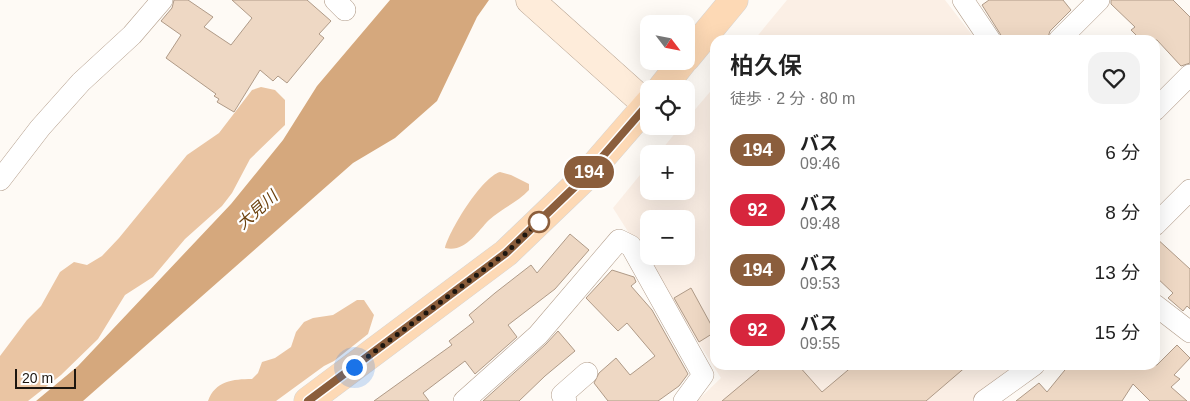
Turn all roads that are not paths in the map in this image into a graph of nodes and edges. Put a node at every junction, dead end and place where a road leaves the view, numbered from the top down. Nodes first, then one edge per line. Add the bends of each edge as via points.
1 (162, 0) edge
2 (530, 0) edge
3 (734, 0) edge
4 (963, 0) edge
5 (1099, 0) edge
6 (987, 35) edge
7 (1064, 35) edge
8 (695, 47) edge
9 (676, 70) edge
10 (1190, 75) edge
11 (668, 80) edge
12 (640, 92) edge
13 (1160, 105) edge
14 (640, 113) edge
15 (0, 180) edge
16 (1190, 190) edge
17 (1160, 220) edge
18 (1160, 309) edge
19 (1189, 329) edge
20 (1027, 370) edge
21 (586, 373) dead end
22 (308, 401) edge
23 (464, 401) edge
24 (566, 401) edge
25 (684, 401) edge
26 (984, 401) edge

1 - 15 street via 132,35 81,82
2 - 12 main road via 611,74
3 - 8 main road
4 - 6 street
5 - 7 street
9 - 11 main road
10 - 13 street
14 - 22 main road via 583,179 506,253
16 - 17 street
18 - 19 street
20 - 26 street
21 - 24 street via 562,395
23 - 25 street via 538,335 619,240 631,246 703,375

